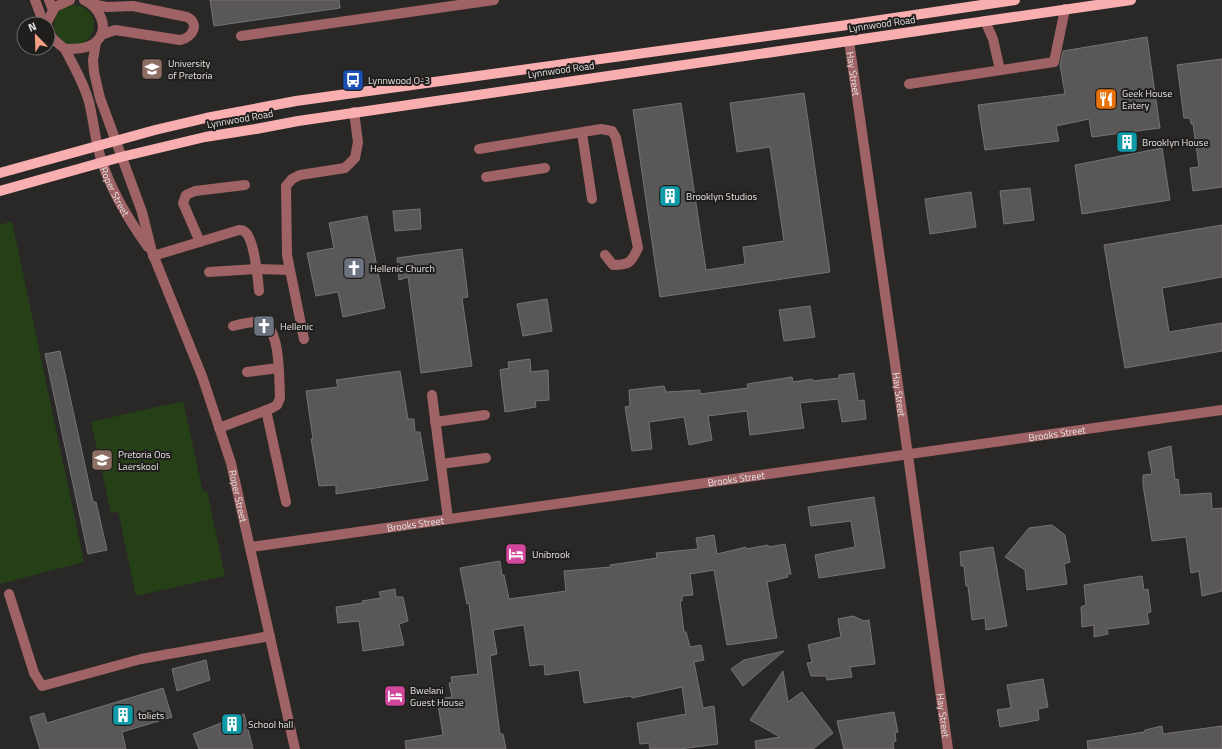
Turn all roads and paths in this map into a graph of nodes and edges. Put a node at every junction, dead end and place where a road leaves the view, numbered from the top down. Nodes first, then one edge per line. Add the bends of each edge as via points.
1 (35, 0) edge
2 (49, 0) edge
3 (70, 0) edge
4 (494, 0) edge
5 (1015, 0) edge
6 (1131, 0) edge
7 (90, 2) edge
8 (106, 4) edge
9 (53, 10) junction
10 (1065, 10) junction
11 (42, 16) edge
12 (50, 16) edge
13 (985, 21) junction
14 (100, 34) junction
15 (241, 36) dead end
16 (849, 41) junction
17 (56, 42) edge
18 (65, 49) junction
19 (1000, 70) junction
20 (909, 84) dead end
21 (354, 112) junction
22 (582, 133) junction
23 (116, 141) junction
24 (98, 147) junction
25 (479, 149) dead end
26 (121, 157) junction
27 (102, 162) junction
28 (545, 168) dead end
29 (0, 173) edge
30 (486, 177) dead end
31 (245, 185) dead end
32 (0, 190) edge
33 (592, 199) dead end
34 (200, 242) junction
35 (152, 254) junction
36 (605, 254) dead end
37 (257, 269) junction
38 (290, 270) junction
39 (209, 272) dead end
40 (259, 291) dead end
41 (233, 326) dead end
42 (304, 340) dead end
43 (278, 368) junction
44 (247, 372) dead end
45 (432, 395) dead end
46 (266, 410) junction
47 (1222, 410) edge
48 (485, 415) dead end
49 (435, 422) junction
50 (219, 428) junction
51 (908, 455) junction
52 (486, 458) dead end
53 (441, 464) junction
54 (286, 502) dead end
55 (448, 519) junction
56 (251, 547) junction
57 (9, 594) dead end
58 (270, 636) junction
59 (295, 749) edge
60 (948, 749) edge

1 - 11 street
2 - 9 street
3 - 9 street via 59,4
4 - 15 street
5 - 23 main road, Lynnwood Road via 296,101 206,118
6 - 10 main road, Lynnwood Road
7 - 8 street
7 - 14 street via 98,10 101,18
8 - 14 street, Roper Street
8 - 14 street via 133,6 186,17 194,24 188,38 180,40 115,30
9 - 12 street
10 - 13 main road, Lynnwood Road
10 - 19 street via 1054,62
13 - 16 main road, Lynnwood Road
13 - 19 street via 993,39
14 - 18 street via 87,47
14 - 23 street, Roper Street via 93,60 96,82
16 - 21 main road, Lynnwood Road
16 - 51 street, Hay Street
17 - 18 street, Roper Street
18 - 24 street, Roper Street via 80,76 87,96
19 - 20 street
21 - 26 main road, Lynnwood Road via 205,137
21 - 38 street via 358,142 356,158 345,168 300,176 292,179 286,186 287,255
22 - 25 street
22 - 33 street
22 - 36 street via 601,129 612,131 616,138 638,248 633,258 625,265 613,265
23 - 24 main road, Lynnwood Road
23 - 26 street, Roper Street
24 - 27 street, Roper Street
24 - 29 main road, Lynnwood Road
26 - 27 main road, Lynnwood Road
26 - 35 street, Roper Street via 142,212
27 - 32 main road, Lynnwood Road
27 - 35 street, Roper Street via 129,219
28 - 30 street
31 - 34 street via 195,191 186,195 183,203
34 - 35 street
34 - 37 street via 239,230 245,232 250,239
35 - 50 street, Roper Street via 202,376
37 - 38 street
37 - 39 street
37 - 40 street
38 - 42 street
41 - 43 street via 262,322 268,326 275,338
43 - 44 street
43 - 46 street via 280,398 277,405
45 - 49 street
46 - 50 street
46 - 54 street
47 - 51 street, Brooks Street
48 - 49 street
49 - 53 street
50 - 56 street, Roper Street via 231,463
51 - 55 street, Brooks Street
51 - 60 street, Hay Street
52 - 53 street
53 - 55 street
55 - 56 street, Brooks Street
56 - 58 street, Roper Street
57 - 58 street via 34,673 42,686 141,659
58 - 59 street, Roper Street

